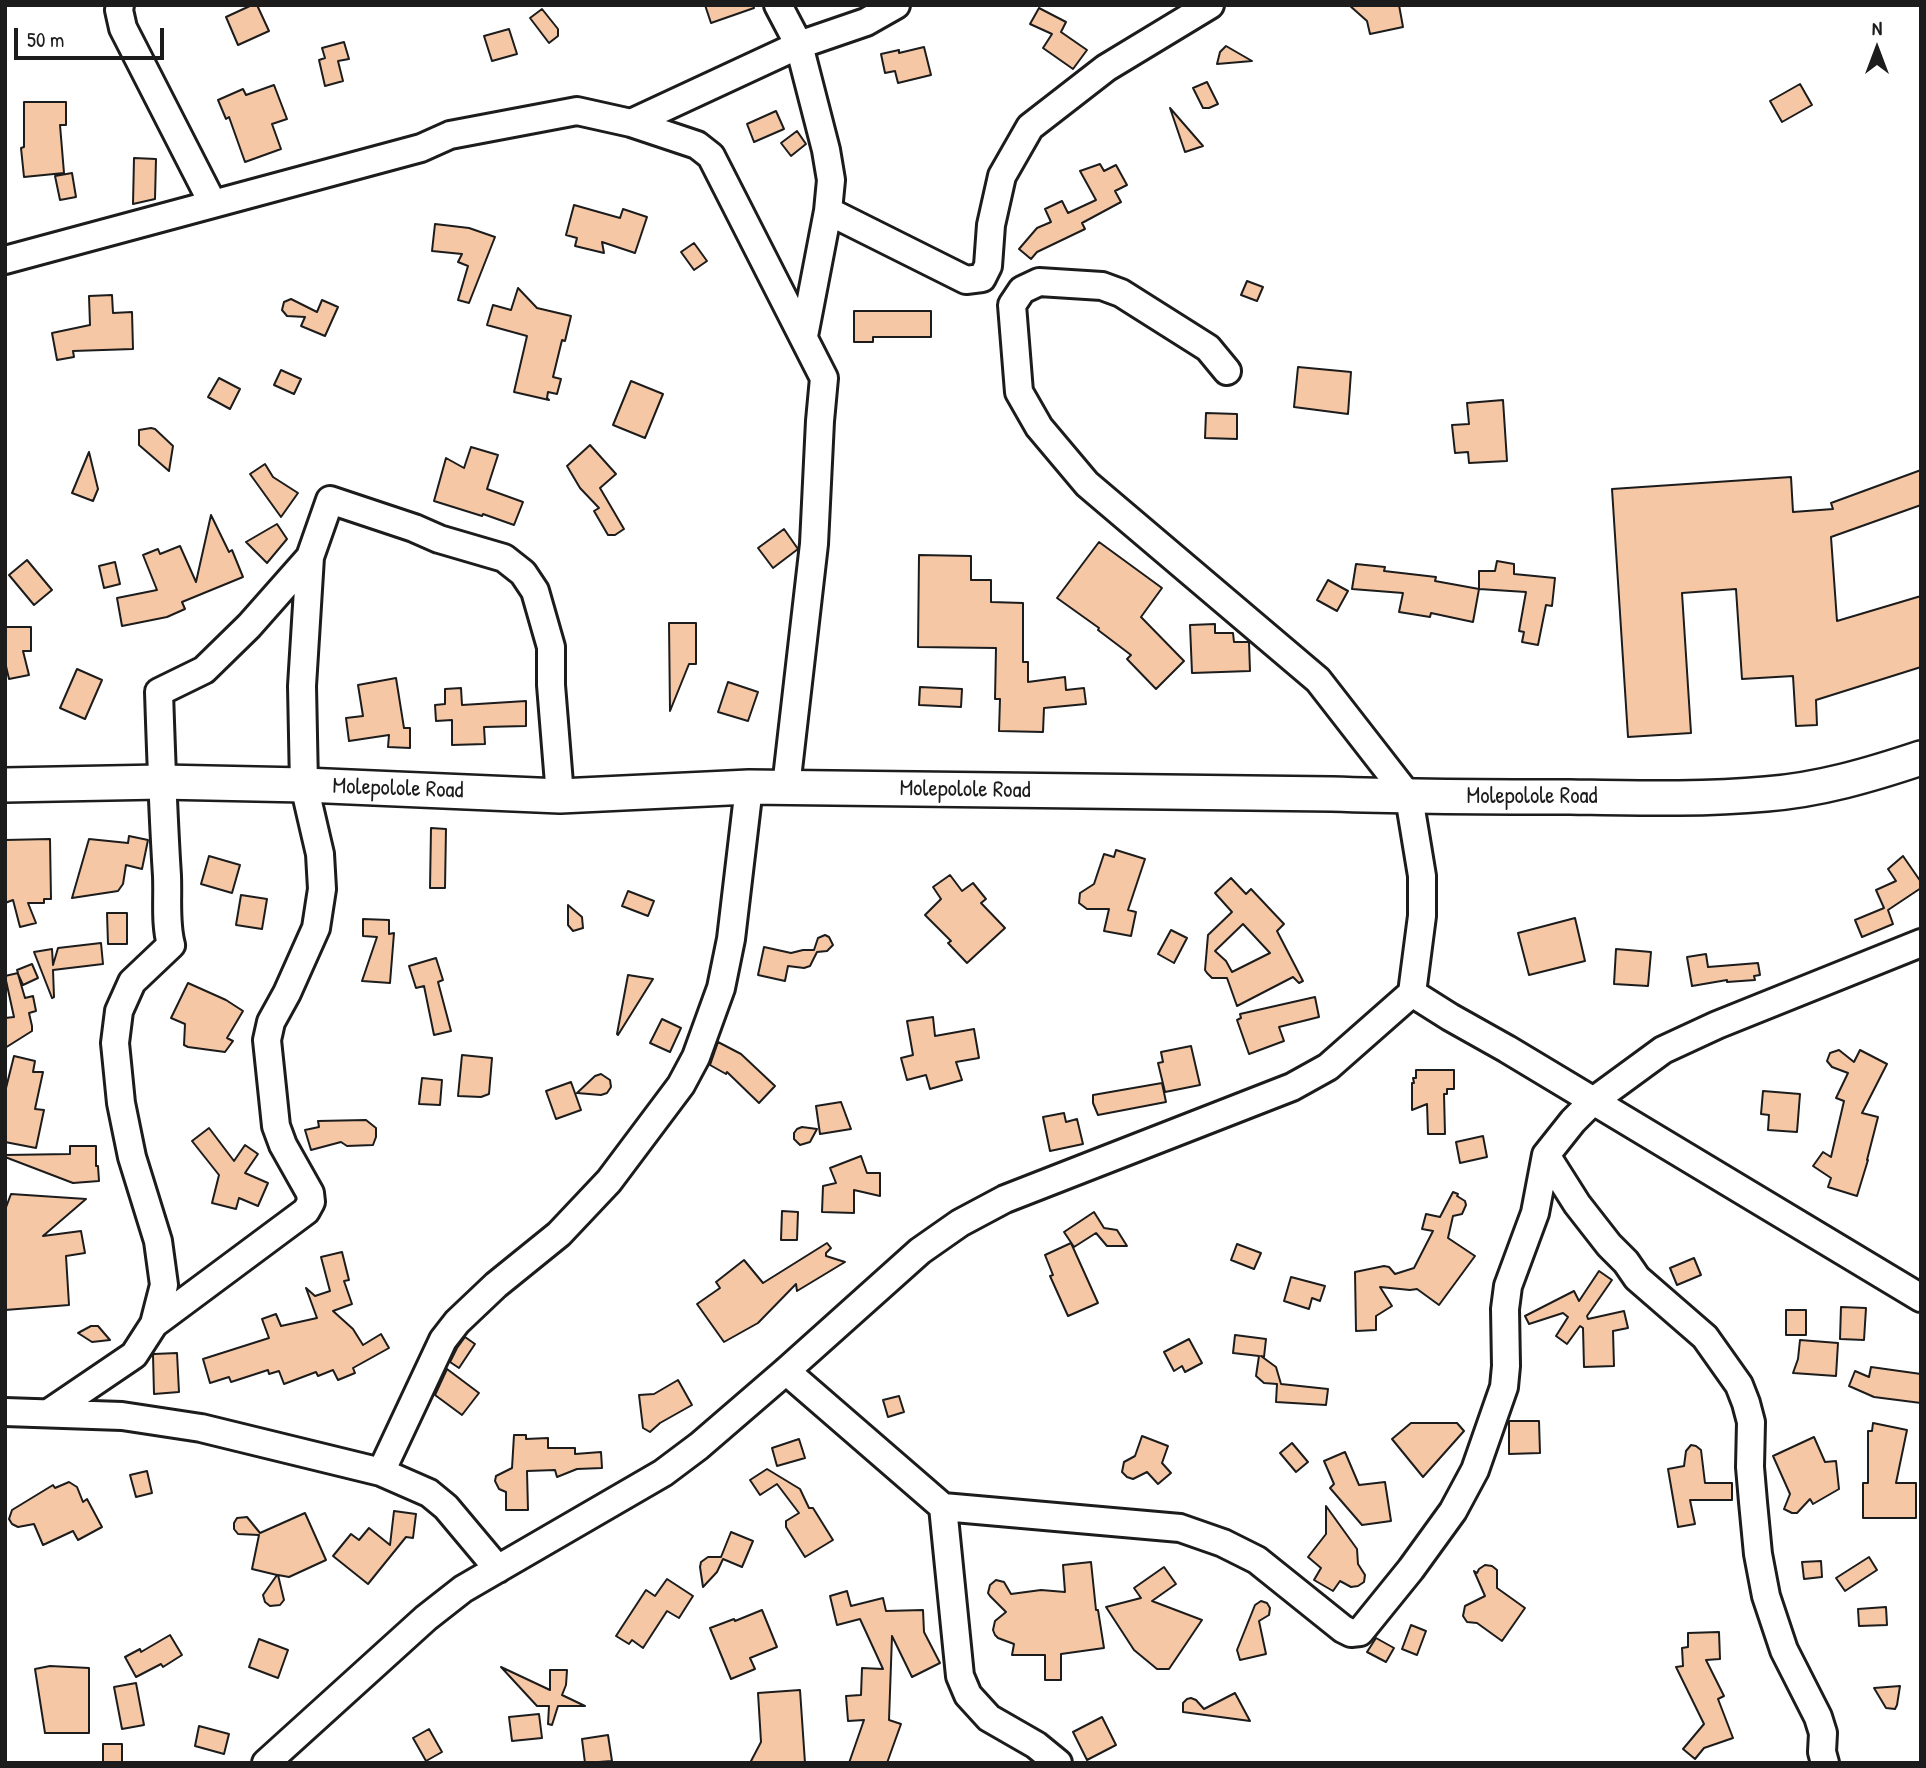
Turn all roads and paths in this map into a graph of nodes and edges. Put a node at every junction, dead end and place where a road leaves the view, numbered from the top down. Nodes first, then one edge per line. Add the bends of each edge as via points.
1 (120, 5) edge
2 (778, 5) edge
3 (896, 5) edge
4 (1210, 5) edge
5 (799, 45) junction
6 (631, 123) junction
7 (213, 204) junction
8 (828, 211) junction
9 (5, 260) edge
10 (804, 336) junction
11 (1227, 371) dead end
12 (310, 557) junction
13 (1921, 758) edge
14 (162, 782) junction
15 (5, 785) edge
16 (304, 785) junction
17 (749, 787) junction
18 (786, 787) junction
19 (560, 796) junction
20 (1409, 797) junction
21 (1921, 943) edge
22 (1412, 993) junction
23 (1592, 1101) junction
24 (1546, 1155) junction
25 (1921, 1298) edge
26 (153, 1324) junction
27 (786, 1371) junction
28 (5, 1412) edge
29 (50, 1412) junction
30 (381, 1472) junction
31 (943, 1507) junction
32 (498, 1569) junction
33 (266, 1763) edge
34 (1058, 1763) edge
35 (1825, 1763) edge

1 - 7 street via 122,28
2 - 5 street
3 - 5 street via 866,22
4 - 8 street via 1106,68 1030,127 1002,176 988,266 982,278 966,280
5 - 6 street
5 - 8 street via 826,150 831,180
6 - 7 street via 577,111 450,135 421,148
6 - 10 street via 696,145 711,156
7 - 9 street
8 - 10 street
10 - 18 street via 824,377 814,544
11 - 20 street via 1208,348 1121,293 1102,286 1039,282 1022,290 1012,304 1019,393 1039,427 1087,484 1318,680
12 - 14 street via 204,670 159,692
12 - 16 street via 302,686
12 - 19 street via 330,500 504,558 523,573 535,591 551,647
13 - 20 main road, Molepolole Road via 1818,787 1768,794 1711,798
14 - 15 main road, Molepolole Road
14 - 16 main road, Molepolole Road
14 - 26 street via 166,928 171,945 132,982 119,1011 115,1043 132,1157 160,1252 164,1285
16 - 19 main road, Molepolole Road
16 - 26 street via 320,854 322,889 316,928 271,1022 267,1040 276,1126 311,1202 306,1211
17 - 18 main road, Molepolole Road
17 - 19 main road, Molepolole Road
17 - 30 street via 721,988 681,1085 609,1181 559,1234 496,1285 443,1340
18 - 20 main road, Molepolole Road
20 - 22 street via 1422,876
21 - 23 street via 1663,1050
22 - 23 street
22 - 27 street via 1328,1067 1292,1087 1005,1199 960,1223 920,1251
23 - 24 street
23 - 25 street
24 - 31 street via 1535,1213 1508,1286 1504,1387 1475,1470 1412,1569 1360,1632 1343,1629 1257,1560 1180,1528
24 - 35 street via 1609,1245 1637,1278 1705,1337 1740,1385 1751,1422 1750,1467 1766,1596 1784,1650 1818,1717
26 - 29 street via 134,1355
27 - 31 street
27 - 32 street via 663,1473
28 - 29 street
29 - 30 street via 122,1416 201,1428
30 - 32 street via 429,1493 446,1507
31 - 34 street via 960,1676 968,1695 989,1718
32 - 33 street via 426,1618

